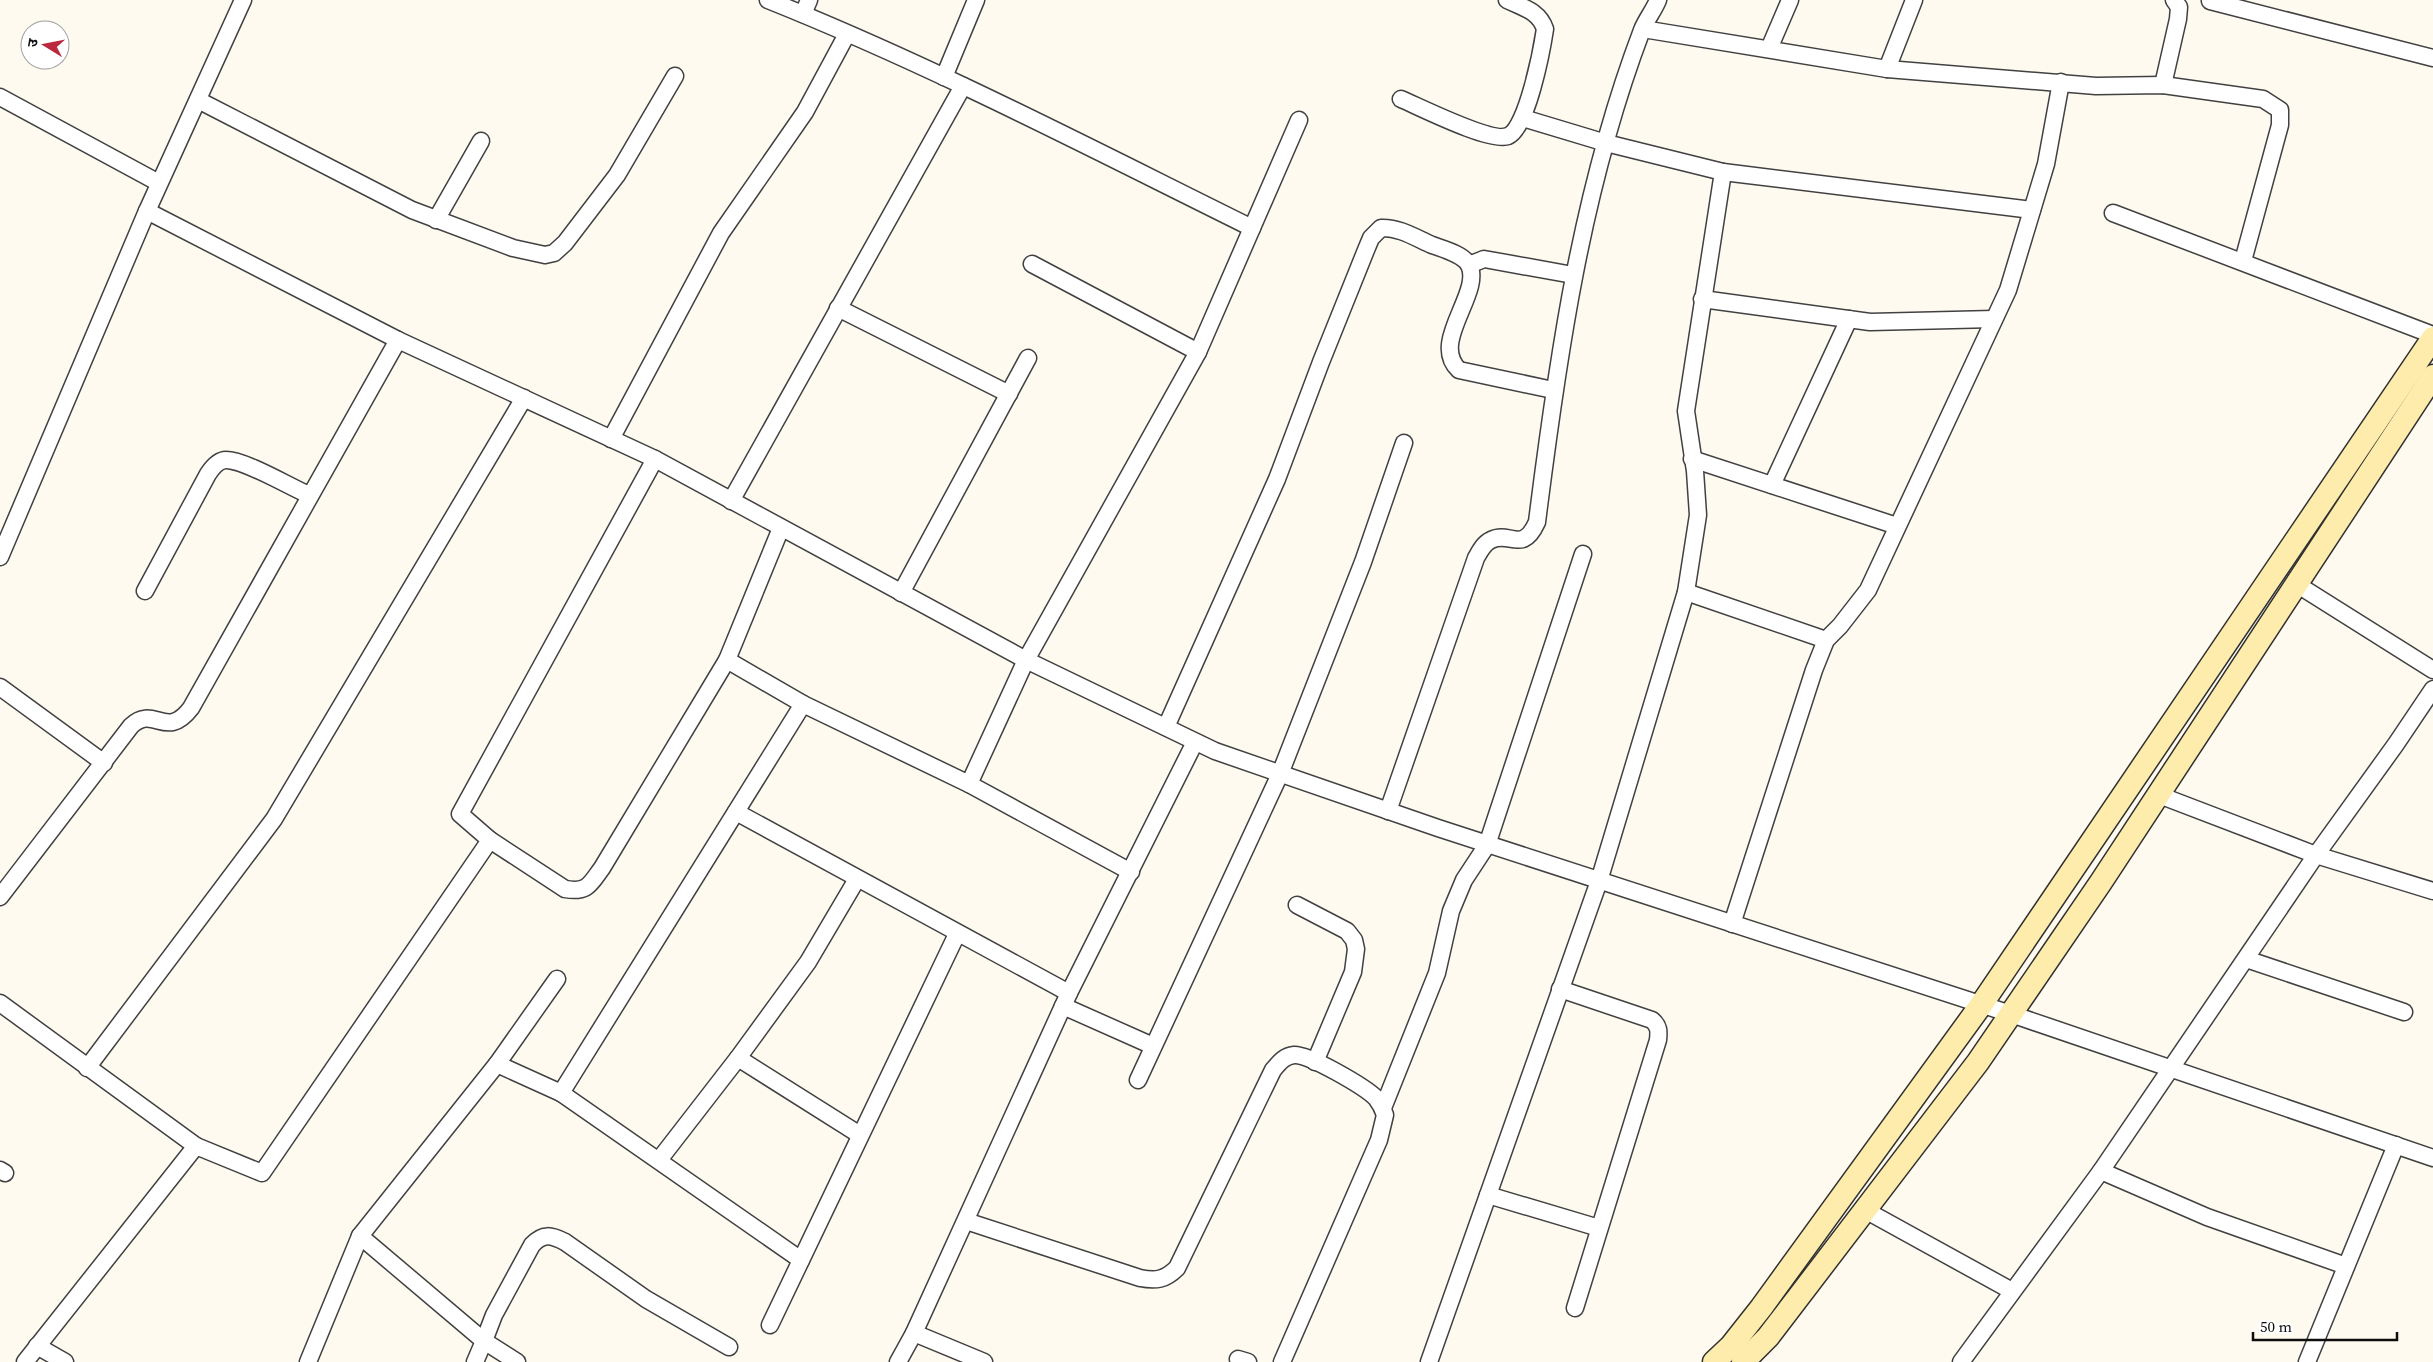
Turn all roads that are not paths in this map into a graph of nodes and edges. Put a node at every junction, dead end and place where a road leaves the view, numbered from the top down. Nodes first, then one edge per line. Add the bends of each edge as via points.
1 (243, 0) edge
2 (768, 0) edge
3 (976, 0) edge
4 (1507, 0) edge
5 (1658, 0) edge
6 (1790, 0) edge
7 (1914, 0) edge
8 (2174, 0) edge
9 (2210, 0) edge
10 (1534, 5) edge
11 (806, 7) edge
12 (1643, 28) junction
13 (847, 34) junction
14 (1769, 49) junction
15 (2433, 58) edge
16 (1887, 69) junction
17 (675, 76) dead end
18 (944, 77) junction
19 (2061, 82) junction
20 (2163, 85) junction
21 (963, 86) junction
22 (0, 97) edge
23 (1400, 99) dead end
24 (198, 100) junction
25 (1523, 118) junction
26 (1300, 120) dead end
27 (481, 141) dead end
28 (1606, 143) junction
29 (1723, 172) junction
30 (159, 184) junction
31 (2032, 210) junction
32 (147, 211) junction
33 (2113, 214) dead end
34 (436, 220) junction
35 (1252, 228) junction
36 (2242, 261) junction
37 (1032, 264) dead end
38 (1469, 265) junction
39 (1573, 275) junction
40 (1702, 299) junction
41 (838, 308) junction
42 (1849, 319) junction
43 (1994, 319) junction
44 (2433, 336) edge
45 (398, 340) junction
46 (1198, 352) junction
47 (1028, 358) dead end
48 (2433, 376) edge
49 (1553, 390) junction
50 (1009, 394) junction
51 (524, 398) junction
52 (611, 439) junction
53 (1404, 443) dead end
54 (655, 459) junction
55 (1692, 459) junction
56 (1772, 485) junction
57 (309, 496) junction
58 (731, 501) junction
59 (1897, 526) junction
60 (781, 528) junction
61 (1583, 554) dead end
62 (0, 557) edge
63 (2298, 585) junction
64 (145, 591) dead end
65 (1686, 592) junction
66 (901, 593) junction
67 (1826, 640) junction
68 (727, 660) junction
69 (1026, 660) junction
70 (2433, 670) edge
71 (0, 686) edge
72 (2433, 689) edge
73 (803, 704) junction
74 (1166, 727) junction
75 (1195, 742) junction
76 (104, 763) junction
77 (1280, 774) junction
78 (969, 784) junction
79 (2159, 794) junction
80 (1388, 811) junction
81 (736, 812) junction
82 (490, 840) junction
83 (1488, 844) junction
84 (2316, 855) junction
85 (1131, 872) junction
86 (857, 879) junction
87 (1599, 881) junction
88 (2433, 891) edge
89 (0, 897) edge
90 (1297, 905) dead end
91 (1732, 924) junction
92 (957, 934) junction
93 (2246, 959) junction
94 (557, 979) dead end
95 (1560, 989) junction
96 (1066, 1000) junction
97 (0, 1004) edge
98 (1981, 1005) junction
99 (2404, 1012) dead end
100 (2011, 1014) junction
101 (1153, 1046) junction
102 (738, 1058) junction
103 (1315, 1062) junction
104 (497, 1064) junction
105 (87, 1068) junction
106 (2169, 1068) junction
107 (1138, 1080) dead end
108 (562, 1093) junction
109 (1383, 1108) junction
110 (860, 1135) junction
111 (2396, 1145) junction
112 (196, 1146) junction
113 (2433, 1158) edge
114 (658, 1160) junction
115 (2101, 1170) junction
116 (1488, 1195) junction
117 (1865, 1210) junction
118 (966, 1221) junction
119 (1598, 1228) junction
120 (360, 1236) junction
121 (801, 1260) junction
122 (2346, 1266) junction
123 (2012, 1291) junction
124 (1575, 1308) dead end
125 (770, 1325) dead end
126 (914, 1333) junction
127 (484, 1341) junction
128 (37, 1346) junction
129 (729, 1347) dead end
130 (25, 1362) edge
131 (65, 1362) edge
132 (308, 1362) edge
133 (475, 1362) edge
134 (516, 1362) edge
135 (898, 1362) edge
136 (984, 1362) edge
137 (1282, 1362) edge
138 (1430, 1362) edge
139 (1714, 1362) edge
140 (1743, 1362) edge
141 (1961, 1362) edge
142 (2307, 1362) edge

1 - 24 street
2 - 11 street
3 - 18 street
4 - 10 street
5 - 12 street
6 - 14 street
7 - 16 street
8 - 20 street via 2179,7 2178,19
9 - 15 street
10 - 25 street via 1545,29
11 - 13 street
12 - 14 street
12 - 28 street
13 - 18 street
13 - 52 street via 806,112 721,233
14 - 16 street
16 - 19 street
17 - 34 street via 617,175 554,253 530,253
18 - 21 street
19 - 20 street via 2096,86
19 - 31 street via 2046,164
20 - 36 street via 2263,99 2280,110 2280,126
21 - 35 street
21 - 41 street
22 - 30 street
23 - 25 street via 1498,137 1514,132
24 - 30 street
24 - 34 street
25 - 28 street
26 - 35 street
27 - 34 street
28 - 29 street
28 - 39 street
29 - 31 street
29 - 40 street
30 - 32 street
31 - 43 street via 2008,290
32 - 45 street
32 - 62 street
33 - 36 street
35 - 46 street
36 - 44 street
37 - 46 street
38 - 39 street via 1484,259
38 - 49 street via 1469,285 1449,347 1452,363 1459,370 1472,374
38 - 74 street via 1457,255 1396,230 1381,228 1372,238 1320,362 1277,479
39 - 49 street
40 - 42 street
40 - 55 street via 1686,411
41 - 50 street
41 - 58 street
42 - 43 street via 1870,322
42 - 56 street
43 - 59 street
44 - 98 main road
45 - 51 street
45 - 57 street
46 - 69 street
47 - 50 street
48 - 63 main road
49 - 80 street via 1537,522 1525,538 1490,540 1476,558
50 - 66 street
51 - 52 street
51 - 105 street via 274,820
52 - 54 street
53 - 77 street via 1363,562
54 - 58 street
54 - 82 street via 460,814
55 - 56 street
55 - 65 street via 1698,515
56 - 59 street
57 - 64 street via 238,462 224,460 215,465
57 - 76 street via 187,713 177,722 138,720
58 - 60 street
59 - 67 street via 1868,590
60 - 66 street
60 - 68 street
61 - 83 street
63 - 70 street
63 - 79 main road
65 - 67 street
65 - 87 street
66 - 69 street
67 - 91 street
68 - 73 street
68 - 82 street via 588,887 579,891 566,889
69 - 74 street
69 - 78 street
71 - 76 street
72 - 84 street
73 - 78 street
73 - 81 street
74 - 75 street
75 - 77 street
75 - 85 street
76 - 89 street
77 - 80 street
77 - 101 street
78 - 85 street
79 - 84 street
79 - 100 main road
80 - 83 street
81 - 86 street
81 - 108 street
82 - 112 street via 262,1173
83 - 87 street
83 - 109 street via 1464,880 1451,911 1437,973
84 - 88 street
84 - 93 street
85 - 96 street
86 - 92 street
86 - 102 street via 808,962
87 - 91 street
87 - 95 street
90 - 103 street via 1347,931 1356,949 1352,972
91 - 98 street
92 - 96 street
92 - 110 street
93 - 99 street
93 - 106 street
94 - 104 street
95 - 116 street
95 - 119 street via 1652,1020 1659,1031
96 - 101 street
96 - 118 street
97 - 105 street
98 - 100 street
98 - 139 main road via 1761,1308
100 - 106 street
100 - 117 main road
101 - 107 street
102 - 110 street
102 - 114 street
103 - 109 street via 1364,1088
103 - 118 street via 1297,1055 1287,1056 1273,1070 1177,1268 1168,1277 1156,1281 1140,1278
104 - 108 street
104 - 120 street
105 - 112 street
106 - 111 street
106 - 115 street
108 - 114 street
109 - 137 street via 1385,1115 1378,1140
110 - 121 street
111 - 113 street
111 - 122 street
112 - 128 street
114 - 121 street
115 - 122 street via 2207,1217
115 - 123 street
116 - 119 street
116 - 138 street
117 - 123 street
117 - 140 main road via 1768,1337
118 - 126 street
119 - 124 street
120 - 127 street
120 - 132 street
121 - 125 street
122 - 142 street
123 - 141 street
126 - 135 street
126 - 136 street
127 - 129 street via 494,1315 532,1245 545,1235 565,1242 646,1299
127 - 133 street
127 - 134 street
128 - 130 street
128 - 131 street

